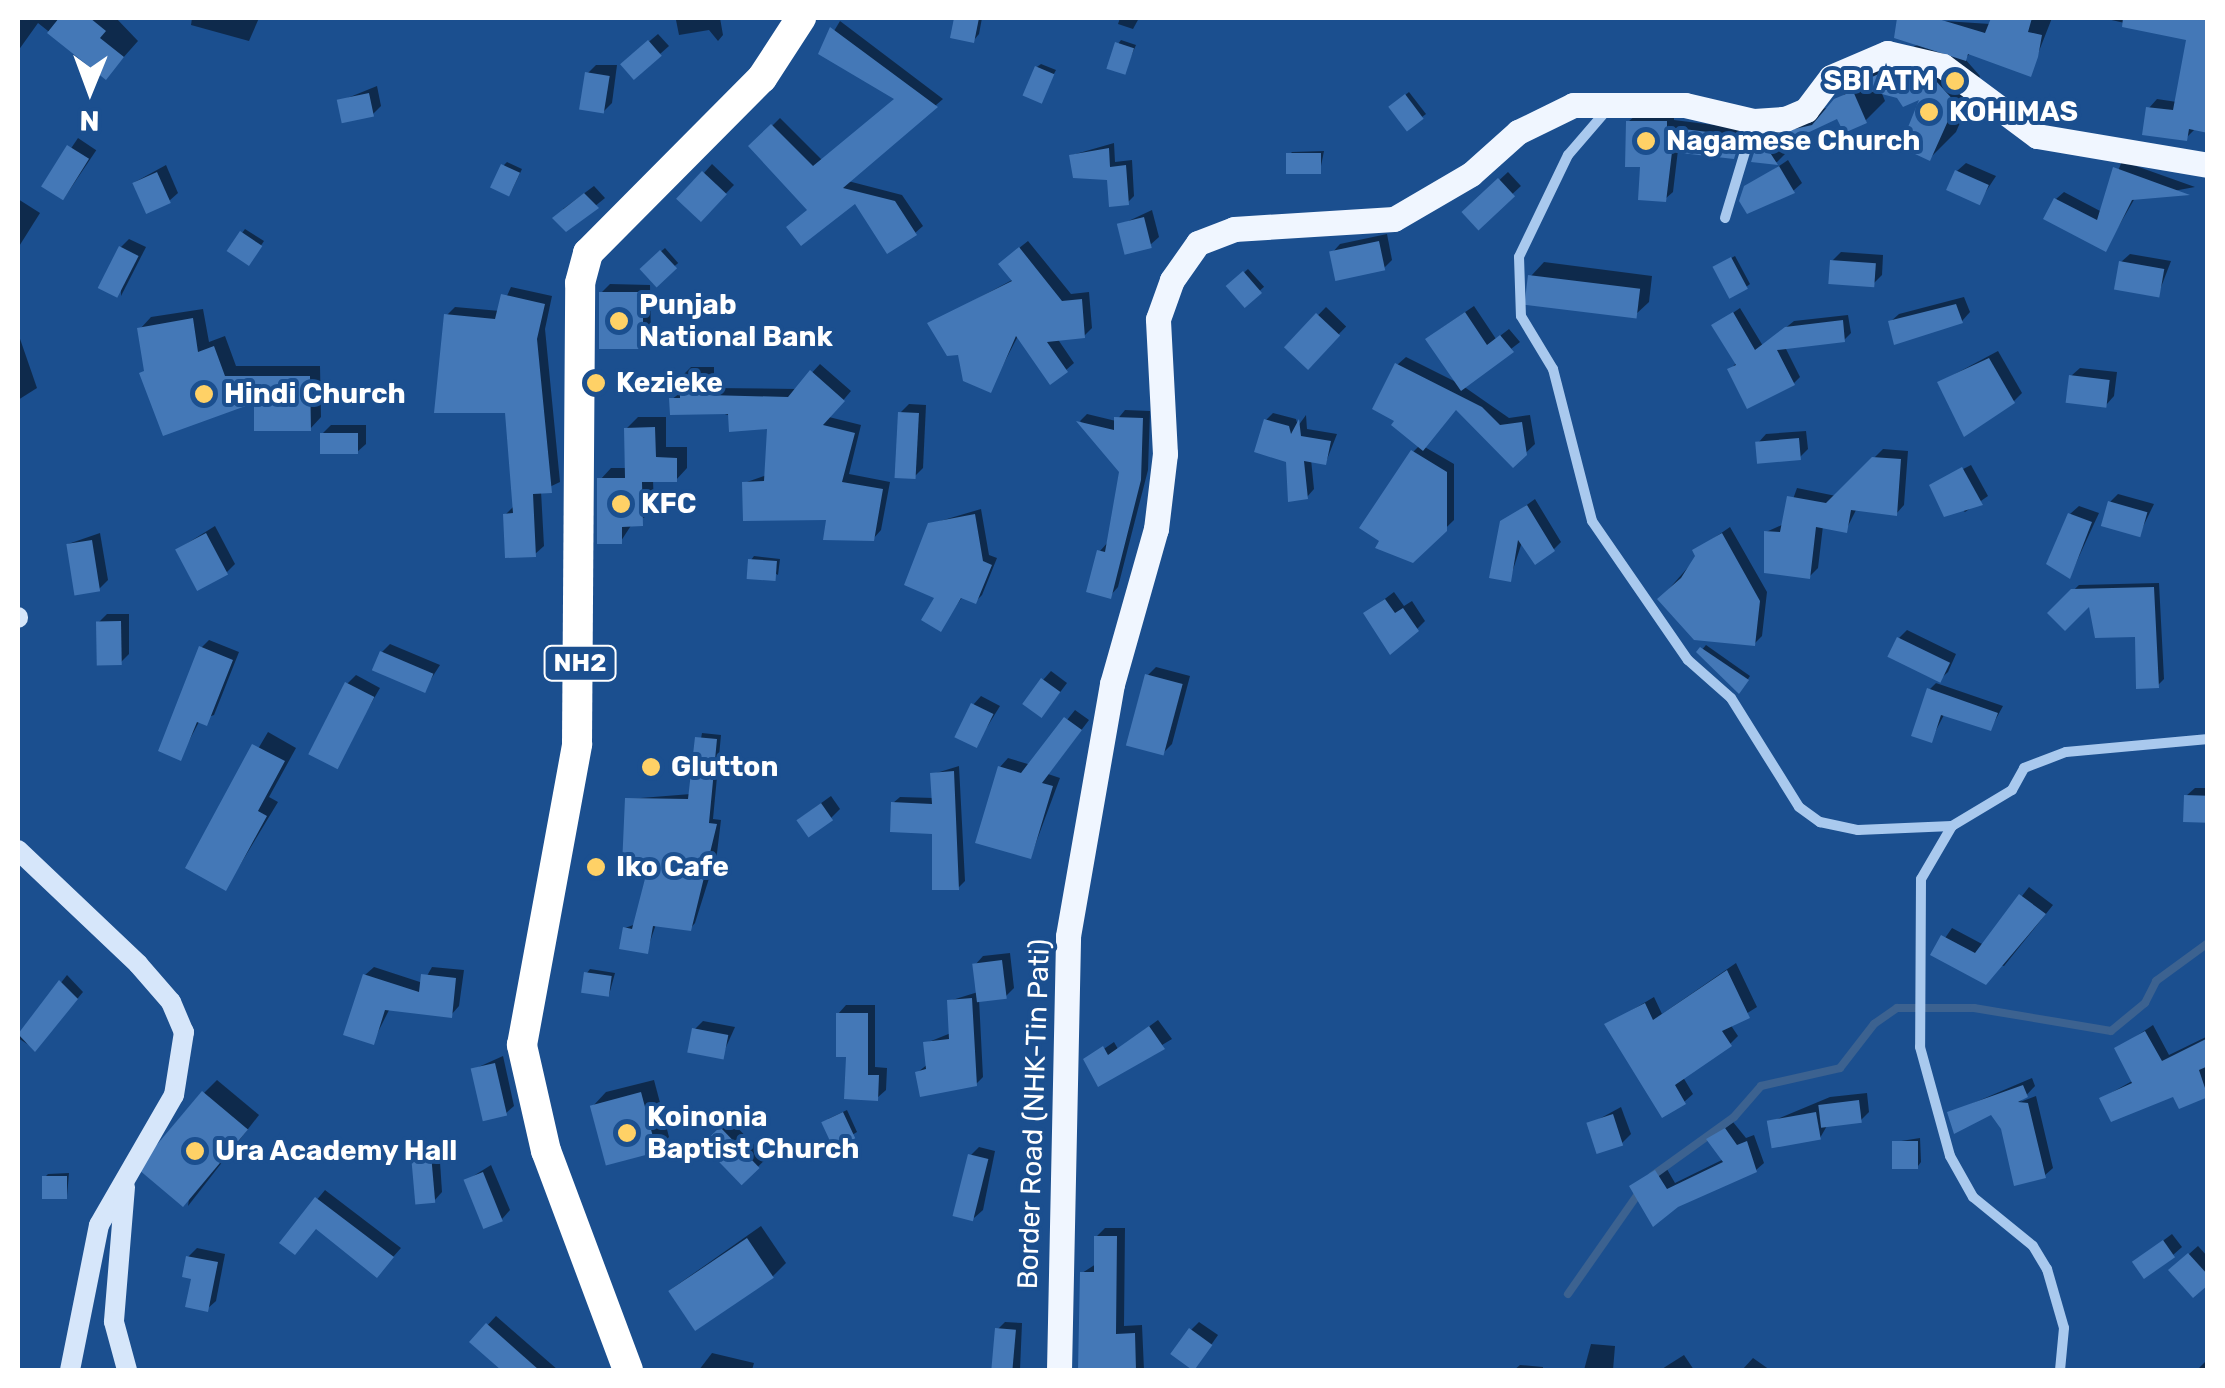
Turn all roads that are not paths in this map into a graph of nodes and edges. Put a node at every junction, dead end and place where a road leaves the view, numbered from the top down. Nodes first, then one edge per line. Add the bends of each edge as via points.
1 (801, 18) edge
2 (1615, 102) junction
3 (1754, 121) junction
4 (2208, 166) edge
5 (1725, 218) dead end
6 (2208, 739) edge
7 (1952, 826) junction
8 (18, 850) edge
9 (124, 1187) junction
10 (70, 1370) edge
11 (127, 1370) edge
12 (628, 1370) edge
13 (1059, 1370) edge
14 (2060, 1370) edge

1 - 12 highway, NH2 via 762,78 588,253 580,283 577,744 522,1045 546,1151
2 - 3 main road, Border Road (NHK-Tin Pati) via 1686,105
2 - 7 street via 1578,142 1549,191 1519,257 1516,289 1521,316 1553,369 1592,521 1688,660 1731,698 1799,808 1820,822 1848,828
2 - 13 main road, Border Road (NHK-Tin Pati) via 1573,105 1518,132 1470,174 1394,218 1360,226 1234,228 1198,244 1172,280 1158,319 1165,454 1156,529 1112,684 1068,936
3 - 4 main road, Border Road (NHK-Tin Pati) via 1806,110 1830,77 1868,56 1906,52 1966,81 2037,136
3 - 5 street
6 - 7 street via 2066,752 2024,768 2012,790
7 - 14 street via 1921,878 1920,1021 1935,1116 1973,1197 2033,1246 2047,1269 2064,1328
8 - 9 main road via 138,964 170,1002 184,1032 174,1095 131,1160
9 - 10 main road via 99,1225
9 - 11 main road via 114,1322

